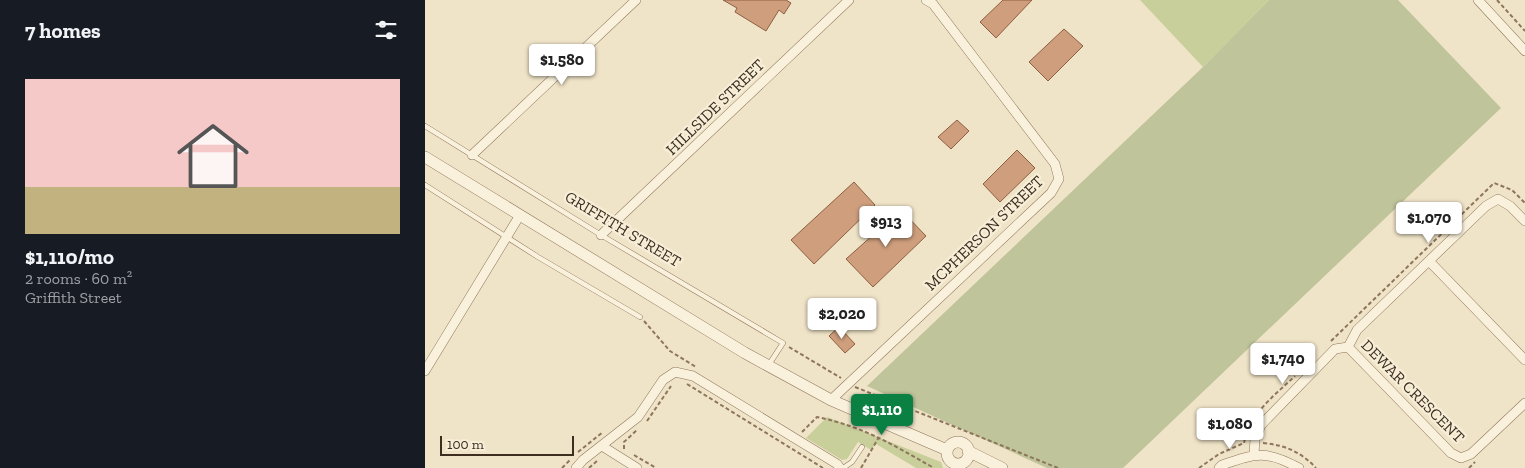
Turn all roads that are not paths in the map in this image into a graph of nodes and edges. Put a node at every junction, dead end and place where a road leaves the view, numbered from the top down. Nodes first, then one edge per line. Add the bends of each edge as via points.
1 (636, 0) edge
2 (849, 0) edge
3 (1478, 0) edge
4 (932, 1) edge
5 (1525, 51) edge
6 (425, 126) edge
7 (472, 155) junction
8 (425, 157) edge
9 (425, 185) edge
10 (520, 215) junction
11 (1525, 221) edge
12 (601, 235) junction
13 (507, 237) junction
14 (1429, 261) junction
15 (640, 317) road end
16 (1348, 347) junction
17 (1525, 360) edge
18 (768, 366) junction
19 (425, 371) edge
20 (831, 400) junction
21 (1525, 403) edge
22 (602, 446) junction
23 (862, 447) dead end
24 (1254, 454) junction
25 (948, 455) edge
26 (963, 461) edge
27 (577, 468) edge
28 (637, 468) edge
29 (842, 468) edge
30 (994, 468) edge
31 (1002, 468) edge
32 (1219, 468) edge
33 (1299, 468) edge

1 - 7 street
2 - 12 street, HILLSIDE STREET
3 - 5 street
4 - 20 street, MCPHERSON STREET via 1055,164 1059,179 1051,194
6 - 7 lane, GRIFFITH STREET
7 - 12 lane, GRIFFITH STREET
8 - 10 street
9 - 13 lane
10 - 13 street
10 - 18 street
11 - 14 street via 1498,199 1486,206
12 - 18 lane, GRIFFITH STREET via 783,343
13 - 15 lane
13 - 19 street
14 - 16 street via 1357,330
14 - 17 street
16 - 21 street, DEWAR CRESCENT via 1451,453 1461,458 1471,454
16 - 24 street, DEWAR CRESCENT via 1335,350 1261,425 1255,439
18 - 20 street
20 - 25 street via 928,440
22 - 27 street
22 - 28 street
22 - 29 street via 638,417 669,374 682,372
23 - 29 lane via 852,462
24 - 32 street
24 - 33 street via 1279,457
25 - 26 street via 953,462
25 - 26 street via 961,443
26 - 30 street
26 - 31 street

